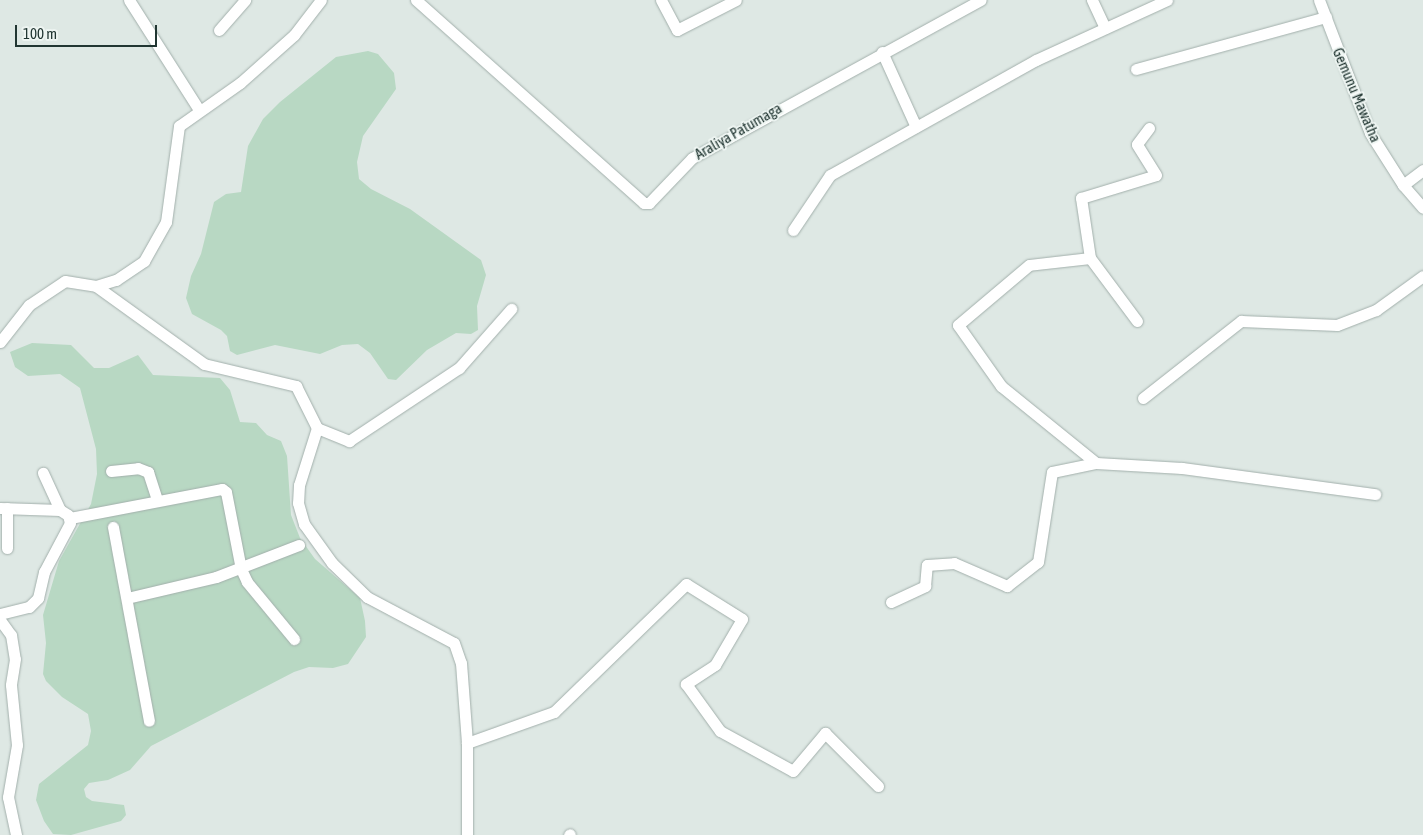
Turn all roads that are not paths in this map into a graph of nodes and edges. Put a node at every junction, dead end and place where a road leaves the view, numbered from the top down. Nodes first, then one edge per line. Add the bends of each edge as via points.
1 (129, 0) edge
2 (245, 0) edge
3 (321, 0) edge
4 (416, 0) edge
5 (661, 0) edge
6 (736, 0) edge
7 (981, 0) edge
8 (1092, 0) edge
9 (1167, 0) edge
10 (1320, 0) edge
11 (1326, 17) junction
12 (1106, 28) junction
13 (219, 30) dead end
14 (882, 52) junction
15 (1136, 69) dead end
16 (199, 110) junction
17 (916, 127) junction
18 (1149, 128) dead end
19 (1423, 170) edge
20 (1402, 184) junction
21 (1423, 208) edge
22 (793, 230) dead end
23 (1090, 258) junction
24 (1423, 276) edge
25 (96, 286) junction
26 (511, 309) dead end
27 (1137, 321) dead end
28 (0, 342) edge
29 (1143, 398) dead end
30 (317, 428) junction
31 (1096, 463) junction
32 (111, 471) dead end
33 (43, 473) dead end
34 (1375, 494) dead end
35 (157, 500) junction
36 (3, 508) edge
37 (60, 510) junction
38 (70, 518) junction
39 (113, 527) dead end
40 (299, 544) dead end
41 (7, 548) dead end
42 (241, 569) junction
43 (127, 598) junction
44 (891, 602) dead end
45 (0, 614) edge
46 (0, 620) edge
47 (294, 639) dead end
48 (149, 721) dead end
49 (467, 743) junction
50 (878, 786) dead end
51 (16, 835) edge
52 (467, 835) edge

1 - 16 street
2 - 13 street
3 - 16 street via 294,35 240,83
4 - 14 street, Araliya Patumaga via 644,203 649,203 692,158
5 - 6 street via 677,30
7 - 14 street, Araliya Patumaga
8 - 12 street
9 - 12 street
10 - 11 street, Gemunu Mawatha
11 - 15 street
11 - 20 street, Gemunu Mawatha via 1370,133
12 - 17 street via 1036,60
14 - 17 street
16 - 25 street via 179,126 172,196 160,237 144,262
17 - 22 street via 830,175
18 - 23 street via 1137,144 1156,175 1081,198
19 - 20 street
20 - 21 street, Gemunu Mawatha
23 - 27 street
23 - 31 street via 1029,265 958,325 1001,386
24 - 29 street via 1376,310 1337,325 1241,321
25 - 28 street via 65,281 29,305
25 - 30 street via 204,364 296,386
26 - 30 street via 459,368 349,441
30 - 49 street via 299,485 298,503 304,524 332,563 367,597 454,643 461,663
31 - 34 street via 1182,468
31 - 44 street via 1052,472 1038,562 1007,586 954,563 926,565 925,586
32 - 35 street via 138,468 148,472
33 - 37 street
35 - 38 street
35 - 42 street via 217,488 226,492
36 - 37 street
36 - 41 street
37 - 38 street
38 - 45 street via 44,572 38,598 29,607
39 - 43 street
40 - 42 street
42 - 43 street
42 - 47 street via 247,582
43 - 48 street
46 - 51 street via 11,635 15,659 11,685 16,745 8,796
49 - 50 street via 554,712 686,584 742,620 715,665 686,684 720,731 793,771 825,733
49 - 52 street

